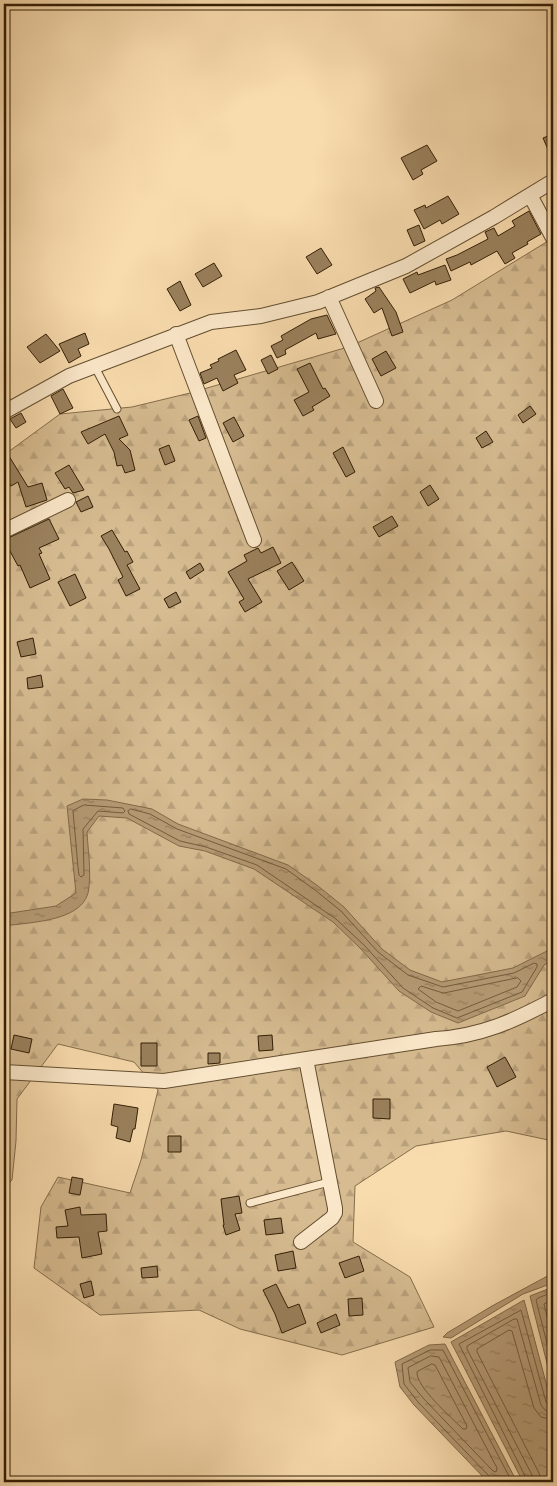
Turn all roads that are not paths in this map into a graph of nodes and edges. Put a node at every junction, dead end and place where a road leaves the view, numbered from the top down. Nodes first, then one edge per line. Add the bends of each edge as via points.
1 (553, 181) edge
2 (530, 195) junction
3 (553, 238) edge
4 (329, 297) junction
5 (176, 334) junction
6 (95, 367) junction
7 (376, 401) dead end
8 (117, 409) dead end
9 (4, 412) edge
10 (68, 500) dead end
11 (4, 531) edge
12 (254, 540) dead end
13 (553, 1000) edge
14 (306, 1058) junction
15 (4, 1072) edge
16 (329, 1182) junction
17 (250, 1203) dead end
18 (301, 1242) dead end

1 - 2 street
2 - 3 street
2 - 4 street via 406,266
4 - 5 street via 261,316 211,322
4 - 7 street
5 - 6 street
5 - 12 street
6 - 8 lane
6 - 9 street via 69,376
10 - 11 street
13 - 14 street via 488,1030 461,1037
14 - 15 street via 164,1081
14 - 16 street
16 - 17 lane
16 - 18 street via 335,1213

